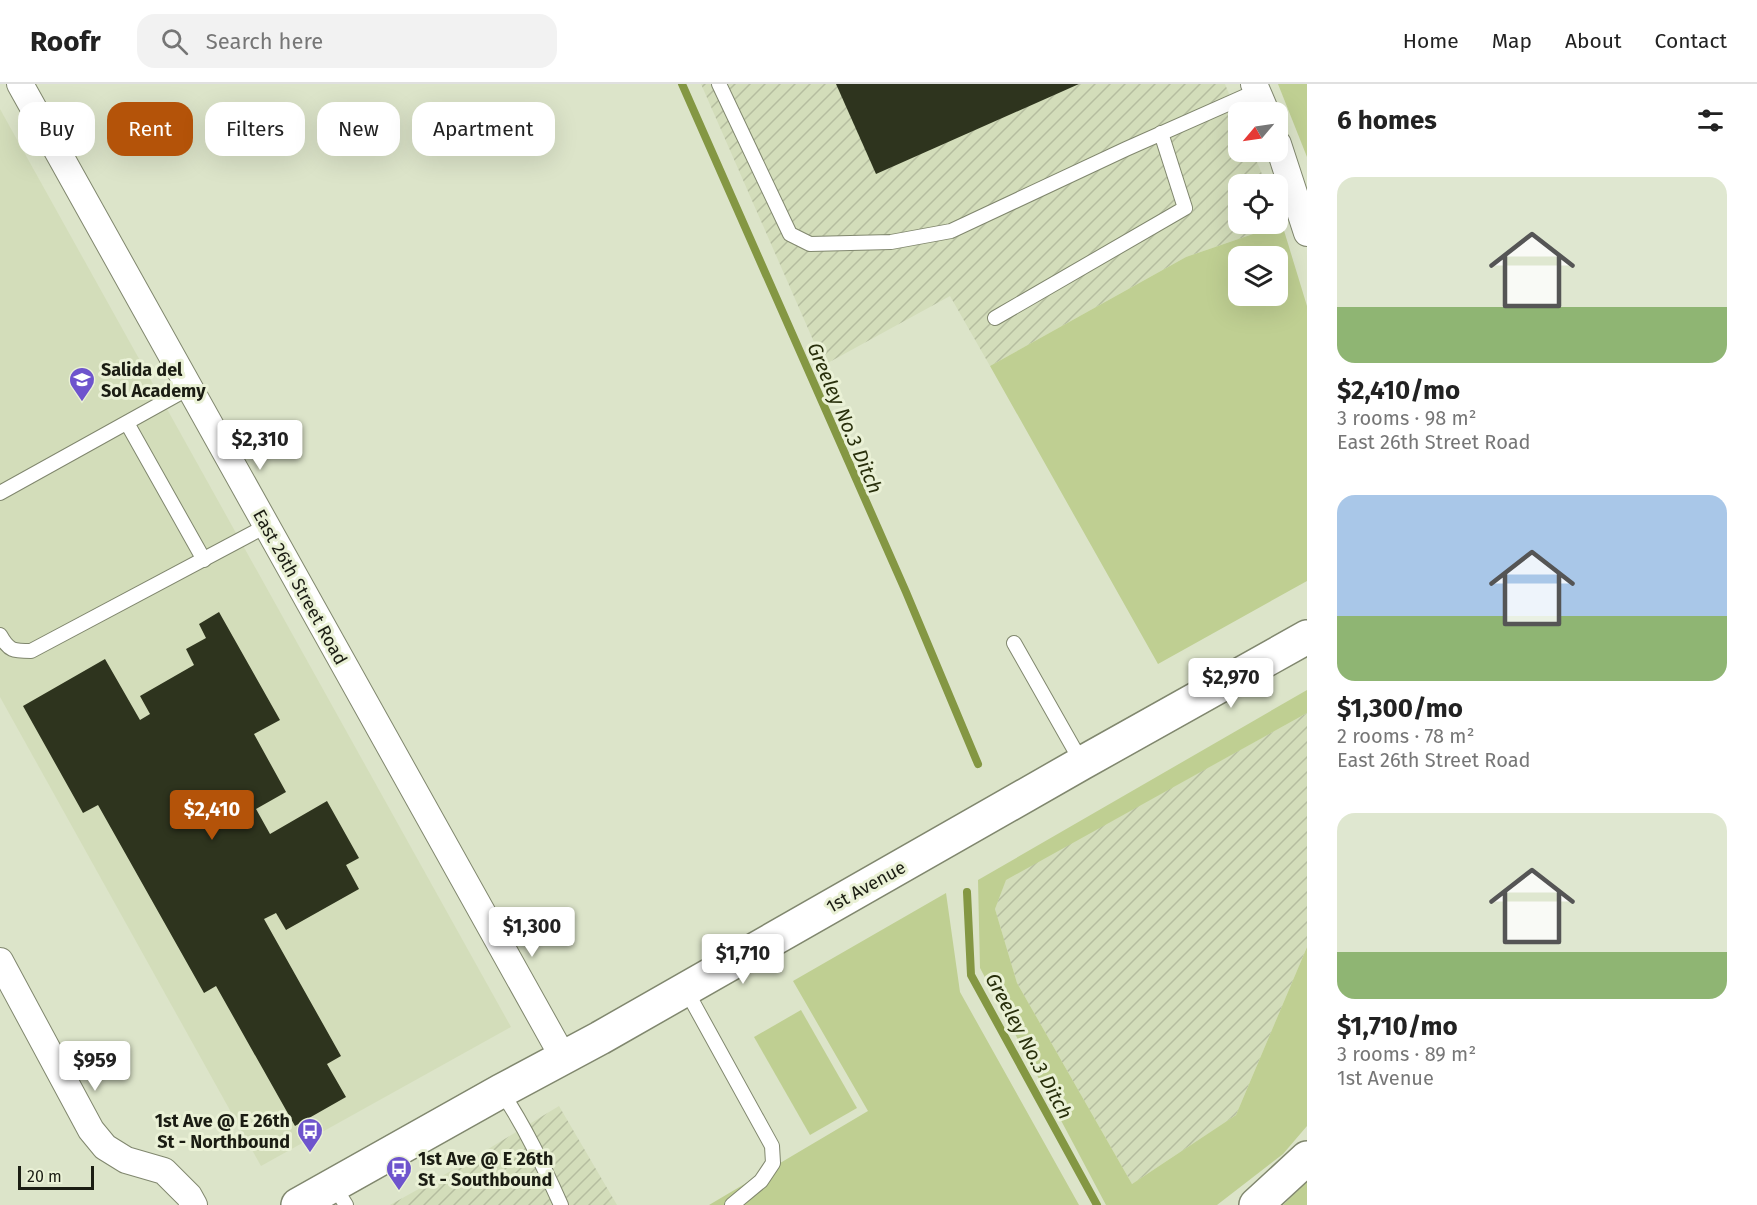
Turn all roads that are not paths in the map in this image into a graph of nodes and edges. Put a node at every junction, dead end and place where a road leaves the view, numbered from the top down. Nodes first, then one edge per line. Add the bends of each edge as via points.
1 (20, 84) edge
2 (719, 84) edge
3 (1259, 96) edge
4 (1161, 133) junction
5 (1284, 162) edge
6 (1307, 233) edge
7 (995, 318) dead end
8 (189, 388) junction
9 (127, 423) junction
10 (0, 493) edge
11 (266, 526) junction
12 (204, 560) junction
13 (0, 635) edge
14 (1307, 638) edge
15 (1014, 643) dead end
16 (1082, 763) junction
17 (0, 961) edge
18 (685, 988) junction
19 (563, 1057) junction
20 (501, 1091) junction
21 (1307, 1158) edge
22 (340, 1195) edge
23 (194, 1205) edge
24 (298, 1205) edge
25 (561, 1205) edge
26 (732, 1205) edge
27 (1256, 1205) edge

1 - 8 street, East 26th Street Road
2 - 4 lane via 790,234 810,244 891,242 951,231
3 - 4 lane
4 - 7 lane via 1185,208
5 - 6 street
8 - 9 lane
8 - 11 street, East 26th Street Road
9 - 10 lane
9 - 12 lane
11 - 12 lane
11 - 19 street, East 26th Street Road
12 - 13 lane via 31,651 7,647
14 - 16 main road, 1st Avenue
15 - 16 lane
16 - 18 main road, 1st Avenue
17 - 23 street via 91,1130 105,1147 126,1160 164,1171
18 - 19 main road, 1st Avenue
18 - 26 lane via 772,1146 773,1163 761,1181
19 - 20 main road, 1st Avenue
20 - 22 main road, 1st Avenue
20 - 25 lane via 521,1120
21 - 27 main road
22 - 24 main road, 1st Avenue

